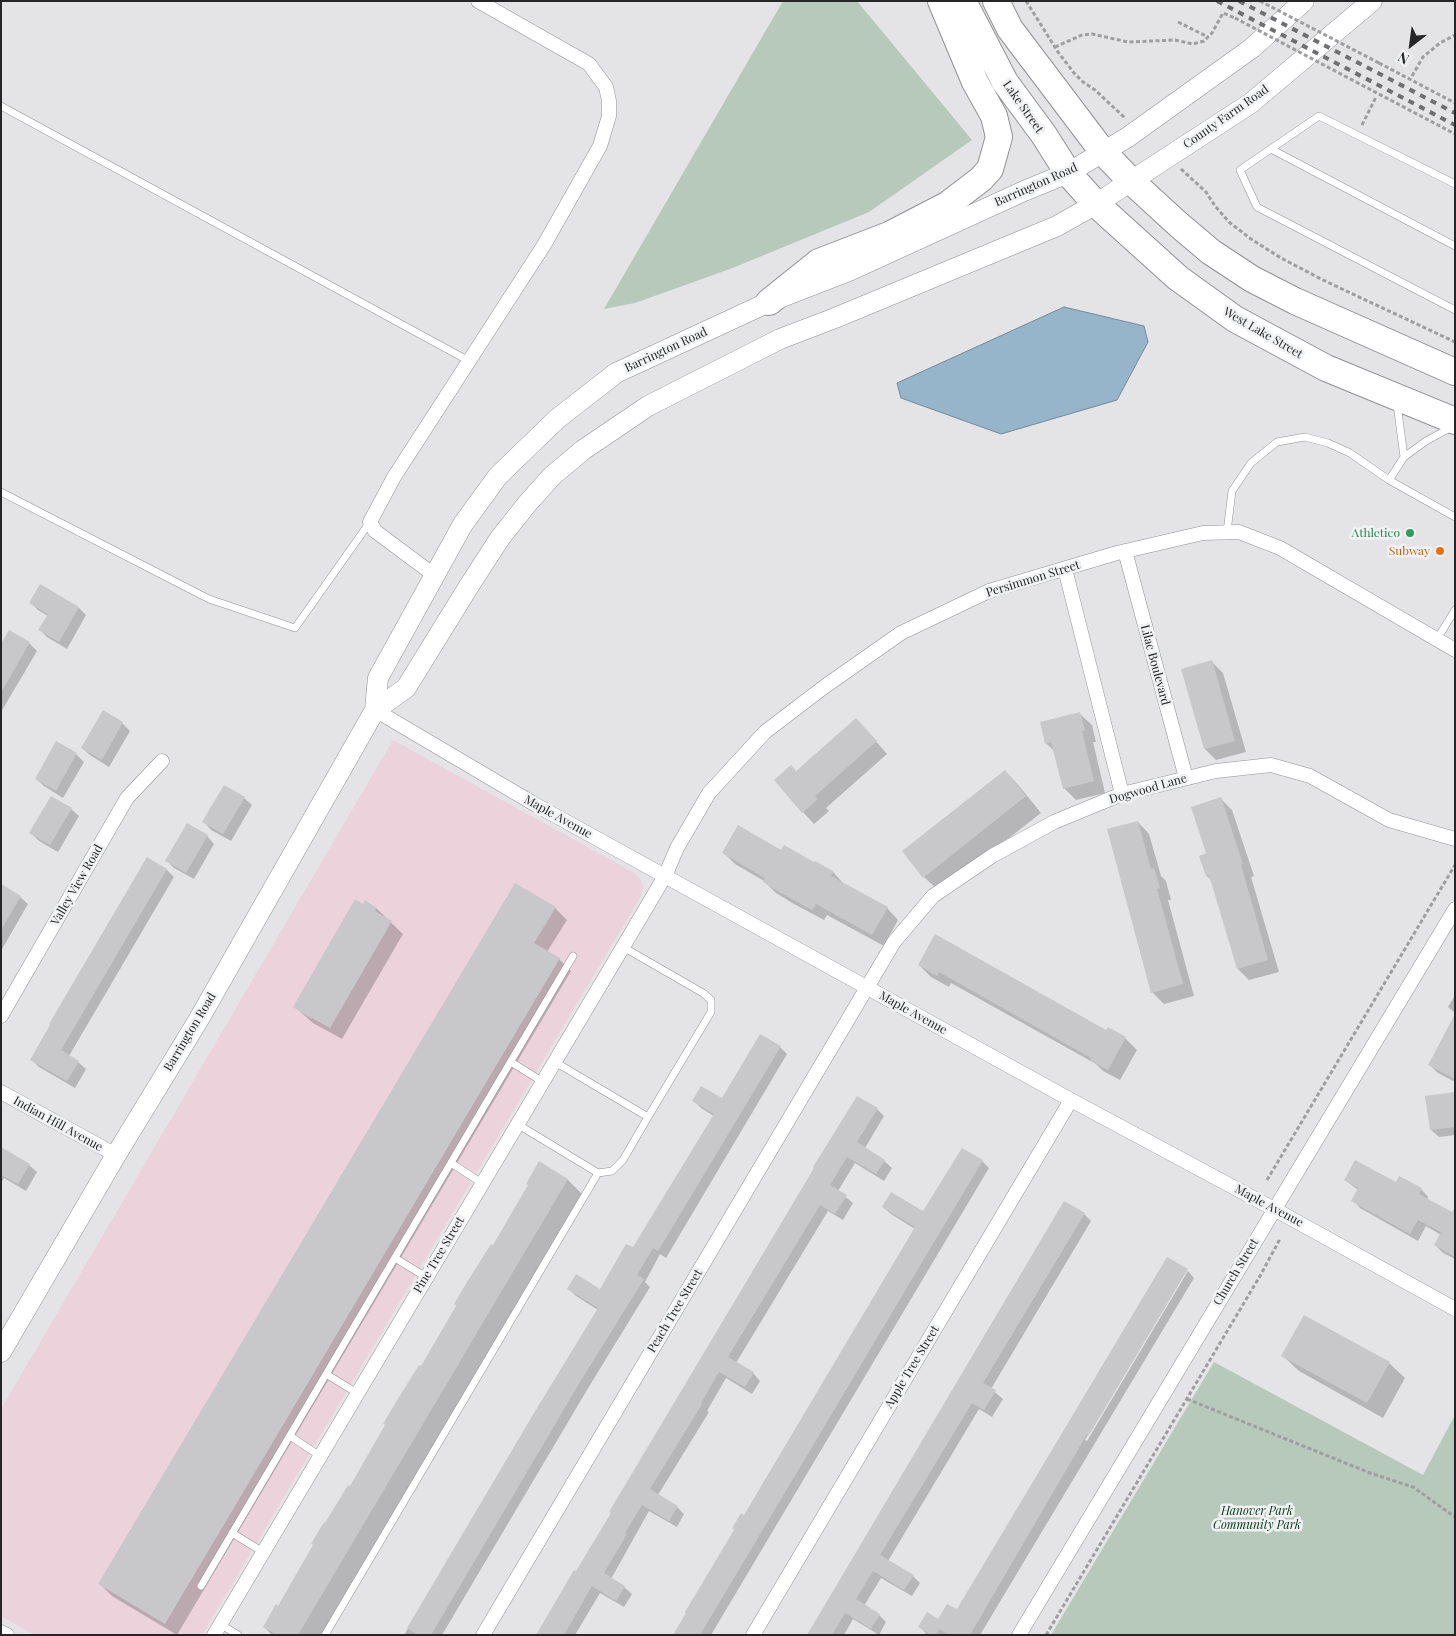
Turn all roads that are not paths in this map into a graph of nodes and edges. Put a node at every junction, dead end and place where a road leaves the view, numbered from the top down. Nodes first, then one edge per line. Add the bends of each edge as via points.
1 (478, 1) edge
2 (941, 1) edge
3 (963, 1) edge
4 (996, 1) edge
5 (1304, 1) edge
6 (1372, 1) edge
7 (1, 106) edge
8 (1271, 149) junction
9 (1103, 152) junction
10 (1068, 173) junction
11 (1131, 181) junction
12 (1455, 184) edge
13 (1096, 204) junction
14 (1455, 246) edge
15 (769, 302) junction
16 (1454, 307) edge
17 (470, 361) junction
18 (1455, 372) edge
19 (1396, 396) junction
20 (1455, 421) edge
21 (1455, 426) edge
22 (1404, 457) junction
23 (1390, 480) junction
24 (1, 492) edge
25 (1455, 517) edge
26 (370, 522) junction
27 (1227, 532) junction
28 (1125, 551) junction
29 (1065, 569) junction
30 (434, 575) junction
31 (1455, 610) edge
32 (1437, 639) junction
33 (1455, 650) edge
34 (375, 710) junction
35 (162, 761) dead end
36 (1186, 778) junction
37 (1122, 794) junction
38 (1455, 839) edge
39 (665, 876) junction
40 (1455, 909) edge
41 (623, 948) junction
42 (573, 956) dead end
43 (866, 987) junction
44 (1, 1016) edge
45 (511, 1062) junction
46 (555, 1062) junction
47 (543, 1082) junction
48 (1, 1092) edge
49 (1071, 1100) junction
50 (648, 1117) junction
51 (517, 1124) junction
52 (116, 1155) junction
53 (451, 1163) junction
54 (598, 1173) junction
55 (482, 1183) junction
56 (1274, 1209) junction
57 (395, 1258) junction
58 (426, 1277) junction
59 (1455, 1309) edge
60 (1, 1352) edge
61 (326, 1374) junction
62 (357, 1394) junction
63 (290, 1436) junction
64 (320, 1456) junction
65 (232, 1533) junction
66 (263, 1552) junction
67 (201, 1586) dead end
68 (217, 1629) edge
69 (1, 1632) edge
70 (6, 1635) edge
71 (238, 1635) edge
72 (325, 1635) edge
73 (483, 1635) edge
74 (752, 1635) edge
75 (1019, 1635) edge

1 - 17 street via 589,64 606,87 609,116 600,146 544,245
2 - 15 highway via 975,82 994,116 999,137 990,169 982,179 947,205 889,234 819,262
3 - 10 highway, Lake Street via 1005,82
4 - 9 highway via 1010,29
5 - 9 main road via 1252,48 1128,138
6 - 11 main road, County Farm Road via 1250,103
7 - 17 lane
8 - 12 lane via 1319,116
8 - 14 lane
8 - 16 lane via 1240,170 1257,207
9 - 10 main road, Barrington Road
9 - 11 highway
10 - 13 highway, Lake Street
10 - 15 main road, Barrington Road via 849,271
11 - 13 main road, County Farm Road
11 - 18 highway via 1212,252 1252,279
13 - 19 highway, West Lake Street via 1178,278 1235,319 1326,368
13 - 34 main road, Barrington Road via 1057,226 780,339 648,406 583,450 552,476 500,538 406,688
15 - 30 main road, Barrington Road via 616,373 556,419 498,476 463,524
17 - 26 street via 394,477
19 - 20 highway, West Lake Street
19 - 22 lane
21 - 22 lane
22 - 23 lane
23 - 25 lane
23 - 27 lane via 1350,453 1328,443 1305,437 1277,442 1251,463 1232,491
24 - 26 lane via 209,599 295,628
26 - 30 street via 375,531
27 - 28 street, Persimmon Street via 1204,533
27 - 32 street, Persimmon Street via 1239,532 1280,548
28 - 29 street, Persimmon Street
28 - 36 street, Lilac Boulevard
29 - 37 street
29 - 39 street, Persimmon Street via 989,591 901,633 824,686 765,732 709,793 677,848
30 - 34 main road, Barrington Road via 378,678
31 - 32 lane
32 - 33 street, Persimmon Street
34 - 39 street, Maple Avenue
34 - 52 main road, Barrington Road via 199,1020
35 - 44 street, Valley View Road via 127,798
36 - 37 street, Dogwood Lane
36 - 38 street, Dogwood Lane via 1271,765 1310,776 1389,820
37 - 43 street, Dogwood Lane via 1054,822 992,856 933,896 894,942
39 - 41 street, Pine Tree Street
39 - 43 street, Maple Avenue
40 - 56 street, Church Street
41 - 46 street, Pine Tree Street
41 - 50 lane via 711,1000 711,1012
42 - 45 lane
43 - 49 street, Maple Avenue
43 - 73 street, Peach Tree Street
45 - 47 lane
45 - 53 lane
46 - 47 street, Pine Tree Street
46 - 50 lane
47 - 51 street, Pine Tree Street
48 - 52 street, Indian Hill Avenue
49 - 56 street, Maple Avenue
49 - 74 street, Apple Tree Street
50 - 54 lane via 623,1160 612,1171
51 - 54 lane
51 - 55 street, Pine Tree Street
52 - 60 main road, Barrington Road
53 - 55 lane
53 - 57 lane
54 - 72 lane
55 - 58 street, Pine Tree Street
56 - 59 street, Maple Avenue
56 - 75 street, Church Street
57 - 58 lane
57 - 61 lane
58 - 62 street, Pine Tree Street
61 - 62 lane
61 - 63 lane
62 - 64 street, Pine Tree Street
63 - 64 lane
63 - 65 lane
64 - 66 street, Pine Tree Street
65 - 66 lane
65 - 67 lane
66 - 68 street, Pine Tree Street
68 - 71 lane
69 - 70 street

